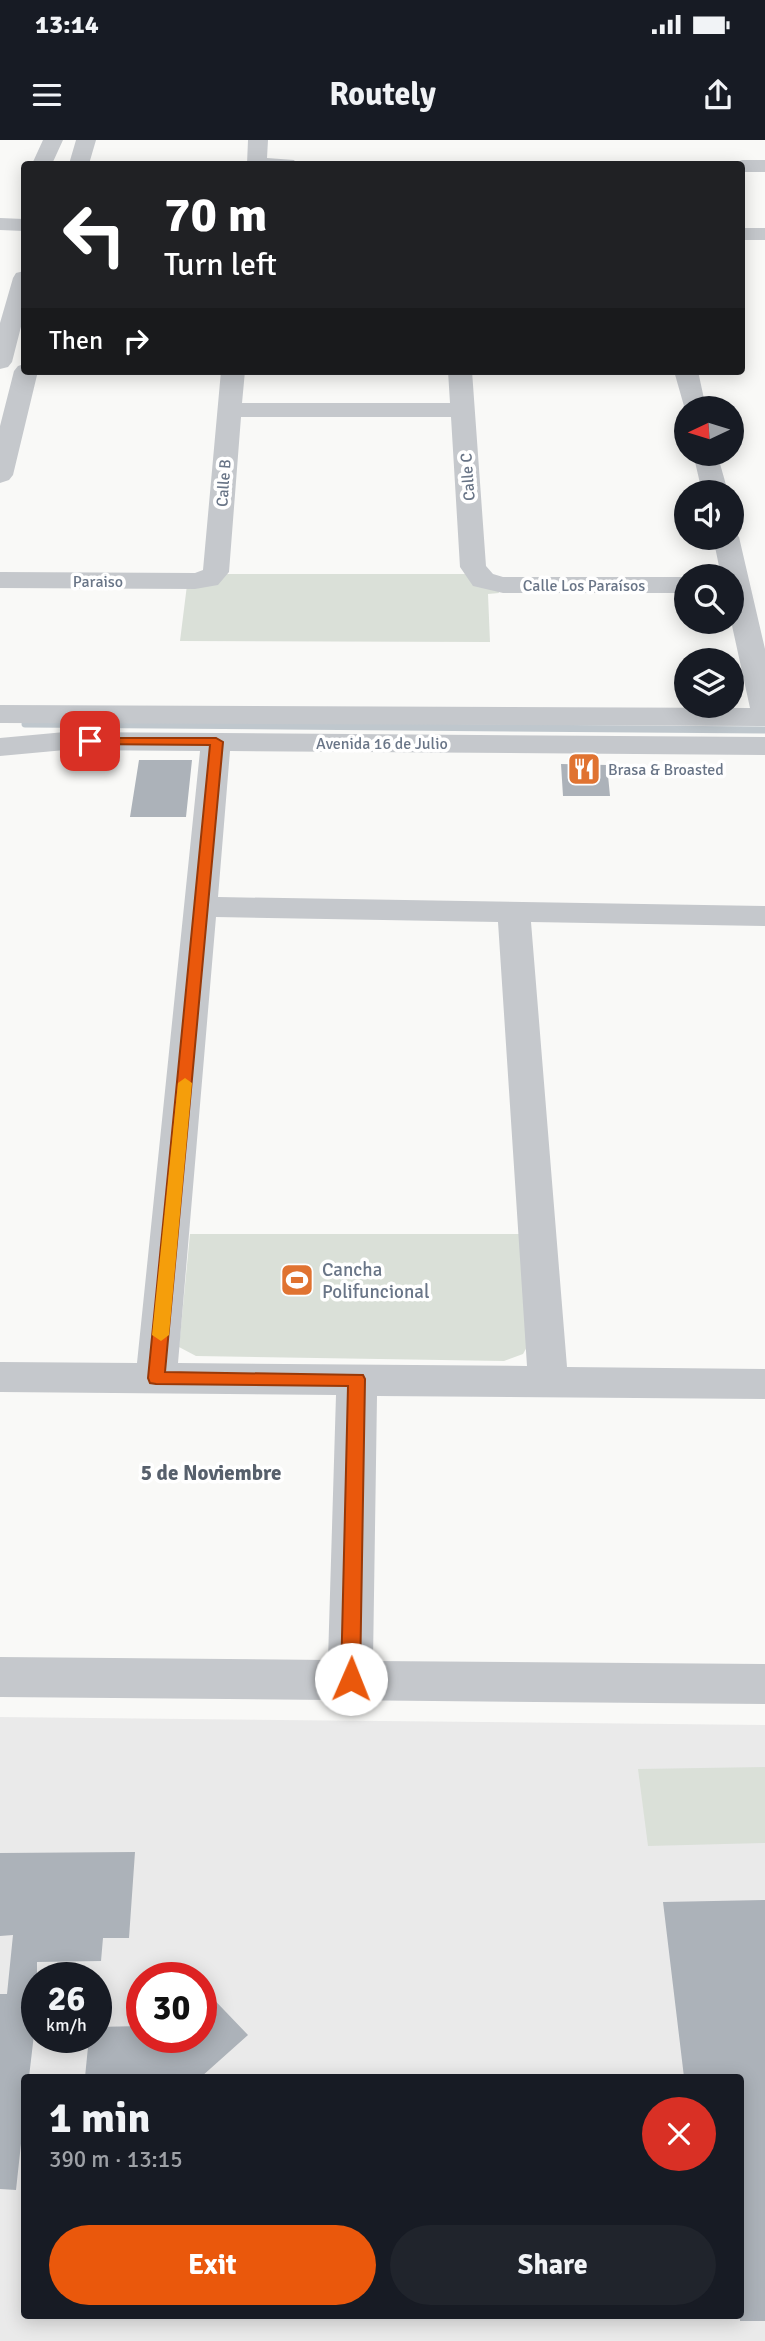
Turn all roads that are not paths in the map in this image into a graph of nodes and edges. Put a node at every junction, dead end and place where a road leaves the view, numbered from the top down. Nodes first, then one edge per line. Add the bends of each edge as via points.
1 (53, 140) edge
2 (86, 140) edge
3 (258, 140) edge
4 (43, 161) edge
5 (80, 161) edge
6 (257, 161) edge
7 (745, 166) edge
8 (765, 166) edge
9 (0, 224) edge
10 (21, 225) edge
11 (745, 234) edge
12 (765, 234) edge
13 (21, 288) edge
14 (0, 362) edge
15 (24, 375) edge
16 (233, 375) edge
17 (460, 375) edge
18 (687, 375) edge
19 (691, 396) edge
20 (10, 397) edge
21 (229, 410) junction
22 (463, 410) junction
23 (0, 475) edge
24 (0, 580) edge
25 (483, 580) joint
26 (195, 581) joint
27 (674, 585) edge
28 (744, 585) edge
29 (765, 585) edge
30 (744, 627) edge
31 (0, 714) edge
32 (765, 715) edge
33 (552, 729) junction
34 (216, 742) junction
35 (765, 746) edge
36 (0, 747) edge
37 (202, 907) junction
38 (514, 910) junction
39 (765, 916) edge
40 (0, 1377) edge
41 (156, 1378) junction
42 (357, 1379) junction
43 (548, 1380) junction
44 (765, 1384) edge
45 (0, 1677) edge
46 (351, 1679) junction
47 (765, 1684) edge

1 - 4 street
2 - 5 street
3 - 6 street
7 - 8 street
9 - 10 street
11 - 12 street
13 - 14 street
15 - 20 street
16 - 21 street, Calle B
17 - 22 street, Calle C
18 - 19 street
20 - 23 street
21 - 22 street
21 - 26 street, Calle B via 216,572
22 - 25 street, Calle C via 473,567
24 - 26 street, Paraiso
25 - 27 street, Calle Los Paraísos via 503,585
28 - 29 street
30 - 32 street
31 - 33 street, Avenida 16 de Julio
32 - 33 street, Avenida 16 de Julio
33 - 34 street, Avenida 16 de Julio
33 - 35 street, Avenida 16 de Julio
34 - 36 street, Avenida 16 de Julio via 65,741
34 - 37 street
37 - 38 street
37 - 41 street
38 - 39 street
38 - 43 street
40 - 41 street
41 - 42 street
42 - 43 street
42 - 46 street
43 - 44 street
45 - 46 street
46 - 47 street

